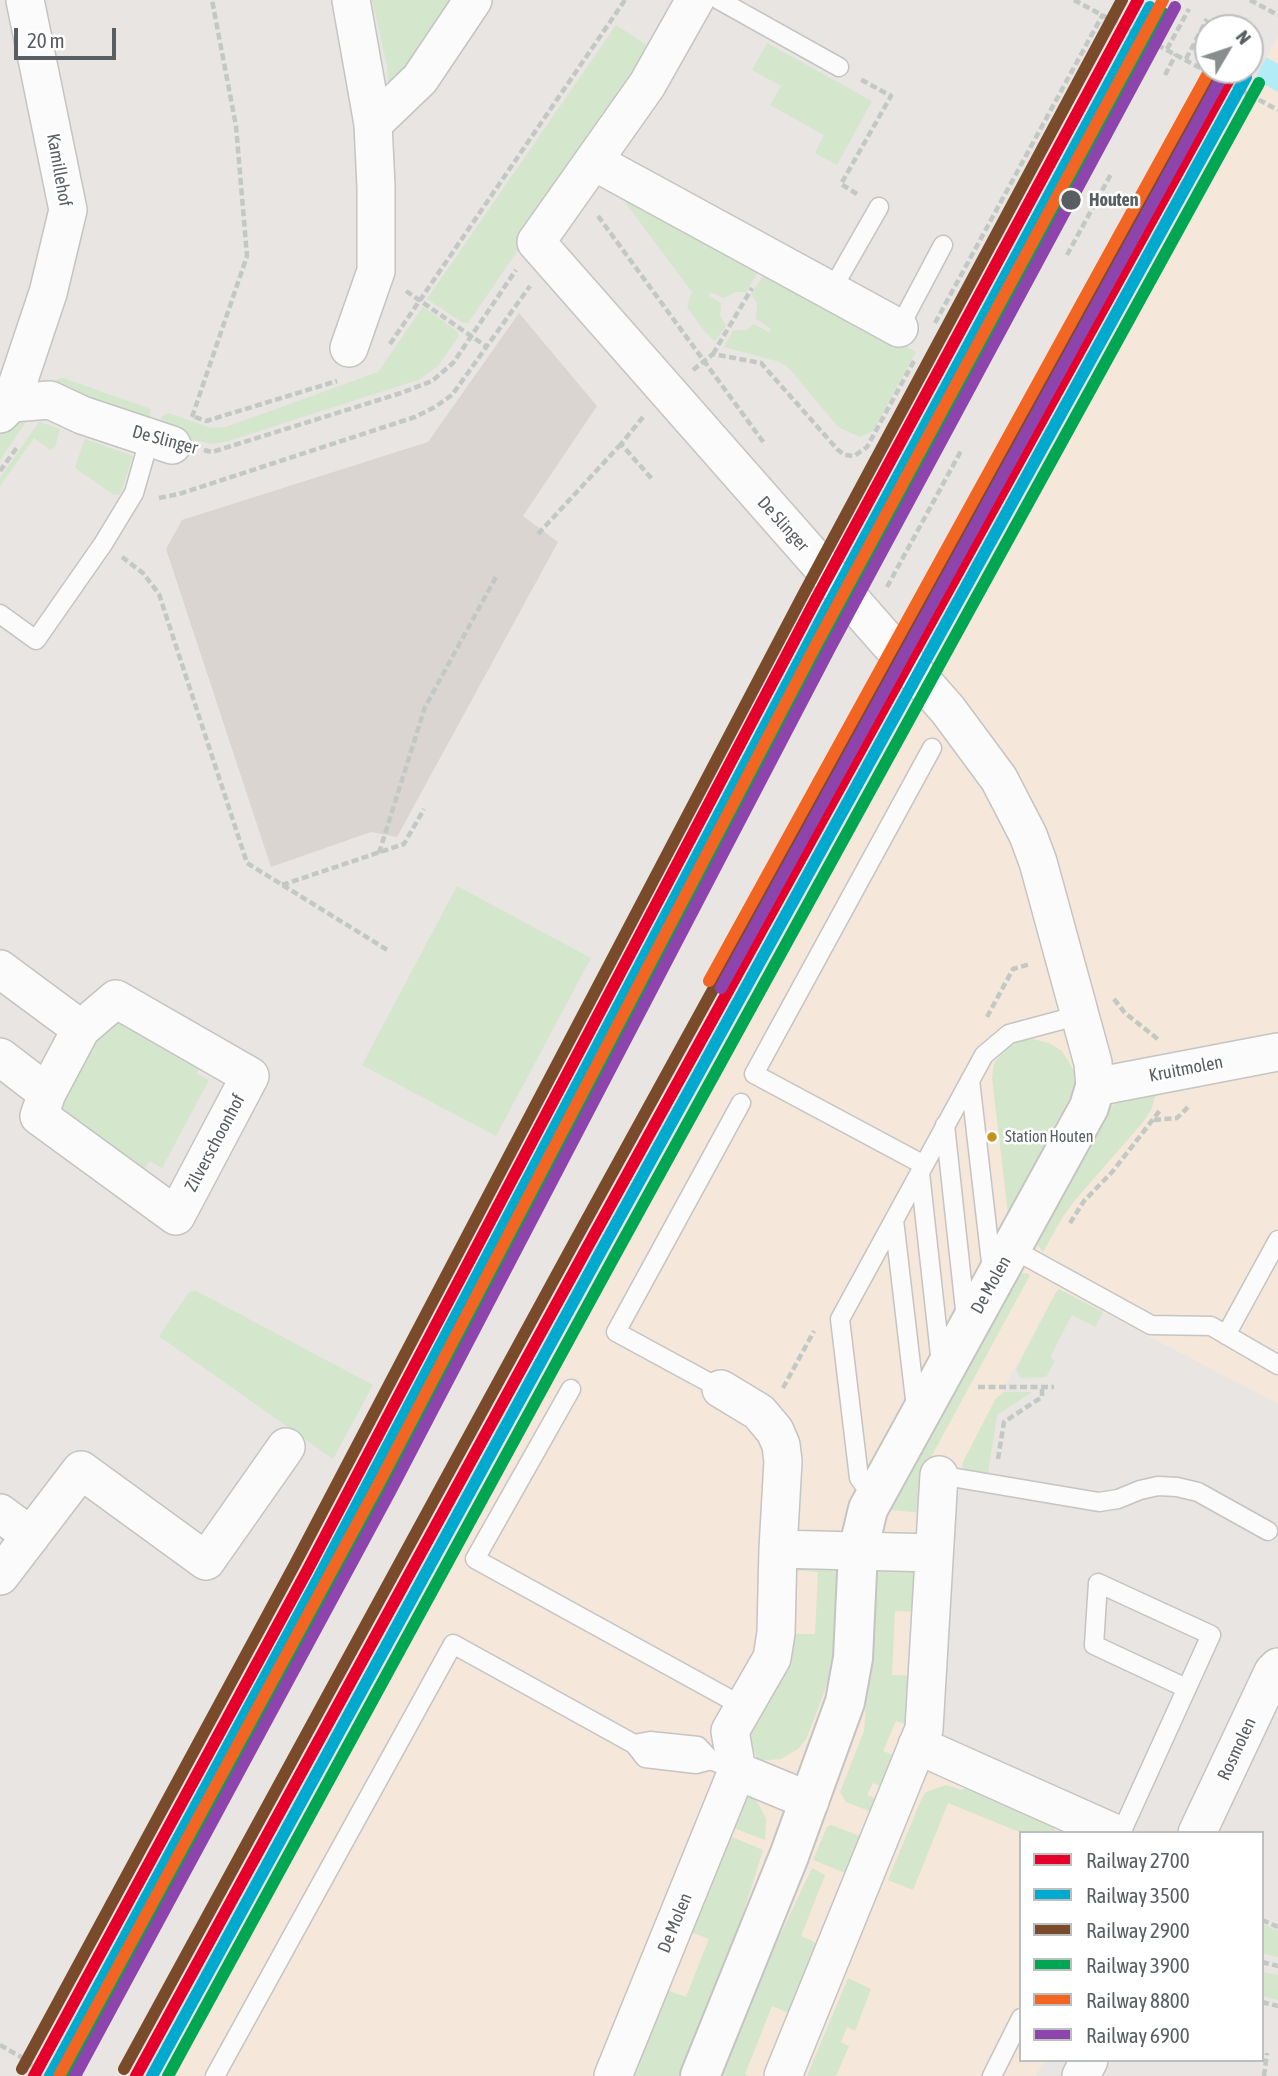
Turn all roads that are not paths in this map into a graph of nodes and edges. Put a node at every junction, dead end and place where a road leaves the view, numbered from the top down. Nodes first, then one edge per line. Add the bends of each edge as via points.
1 (25, 0) edge
2 (351, 0) edge
3 (473, 0) edge
4 (696, 2) edge
5 (839, 67) road end
6 (373, 124) junction
7 (606, 169) junction
8 (879, 207) road end
9 (943, 245) dead end
10 (831, 291) junction
11 (899, 327) joint
12 (345, 364) road end
13 (6, 408) edge
14 (175, 428) joint
15 (0, 614) edge
16 (932, 748) dead end
17 (0, 969) edge
18 (1080, 1015) junction
19 (80, 1029) junction
20 (1278, 1052) edge
21 (0, 1057) edge
22 (970, 1080) junction
23 (1095, 1087) junction
24 (47, 1093) junction
25 (741, 1103) dead end
26 (946, 1125) junction
27 (922, 1169) junction
28 (894, 1220) junction
29 (1278, 1240) edge
30 (1002, 1265) junction
31 (967, 1329) junction
32 (1226, 1335) junction
33 (1278, 1365) edge
34 (942, 1374) junction
35 (571, 1389) dead end
36 (721, 1390) joint
37 (917, 1419) junction
38 (286, 1447) dead end
39 (939, 1475) joint
40 (874, 1498) junction
41 (0, 1513) edge
42 (1268, 1531) dead end
43 (31, 1536) junction
44 (778, 1549) junction
45 (858, 1551) junction
46 (934, 1553) junction
47 (0, 1576) edge
48 (1278, 1667) edge
49 (1186, 1688) junction
50 (744, 1707) junction
51 (917, 1745) junction
52 (724, 1765) junction
53 (810, 1801) junction
54 (1112, 1831) edge
55 (1114, 1831) edge
56 (1198, 1831) edge
57 (1019, 2022) edge
58 (215, 2076) edge
59 (613, 2076) edge
60 (700, 2076) edge
61 (783, 2076) edge
62 (992, 2076) edge

1 - 13 street, Kamillehof via 68,210 48,293
2 - 6 street
3 - 6 street via 420,79
4 - 5 lane
4 - 7 street via 647,85
6 - 12 street via 376,271
7 - 10 street
7 - 18 street, De Slinger via 545,253 948,710 999,779 1028,835
8 - 10 lane
9 - 11 lane
10 - 11 street
13 - 14 street, De Slinger via 50,400 82,415
14 - 15 lane via 36,640
16 - 27 lane via 754,1074
17 - 19 street
18 - 22 lane via 1009,1034 984,1055
18 - 23 street, De Molen
19 - 24 street, Zilverschoonhof
19 - 24 street, Zilverschoonhof via 116,999 250,1076 176,1216 39,1116
20 - 23 street, Kruitmolen
21 - 24 street
22 - 26 lane
22 - 30 lane
23 - 30 street, De Molen via 1089,1107
25 - 36 lane via 616,1332
26 - 27 lane
26 - 31 lane
27 - 28 lane
27 - 34 lane
28 - 37 lane
28 - 40 lane via 841,1319 859,1478
29 - 32 lane
30 - 31 street, De Molen
30 - 32 lane via 1151,1325 1211,1326
31 - 34 street, De Molen
32 - 33 lane
34 - 37 street, De Molen
35 - 50 lane via 475,1559
36 - 44 street via 751,1406 778,1438 783,1461
37 - 40 street, De Molen
38 - 43 street via 206,1561 81,1470
39 - 42 lane via 1099,1502 1158,1486 1177,1487 1198,1492
39 - 46 street
40 - 45 street, De Molen
41 - 43 street
43 - 47 street
44 - 45 street
44 - 50 street via 772,1658
45 - 46 street
45 - 53 street, De Molen via 850,1680
46 - 51 street via 924,1729
48 - 56 street, Rosmolen
49 - 49 lane via 1211,1635 1098,1583 1094,1645
49 - 55 lane
50 - 52 street via 730,1731
51 - 54 street
51 - 61 street
52 - 53 street
52 - 58 lane via 645,1758 634,1744 453,1644
52 - 59 street, De Molen
53 - 60 street, De Molen
57 - 62 lane

